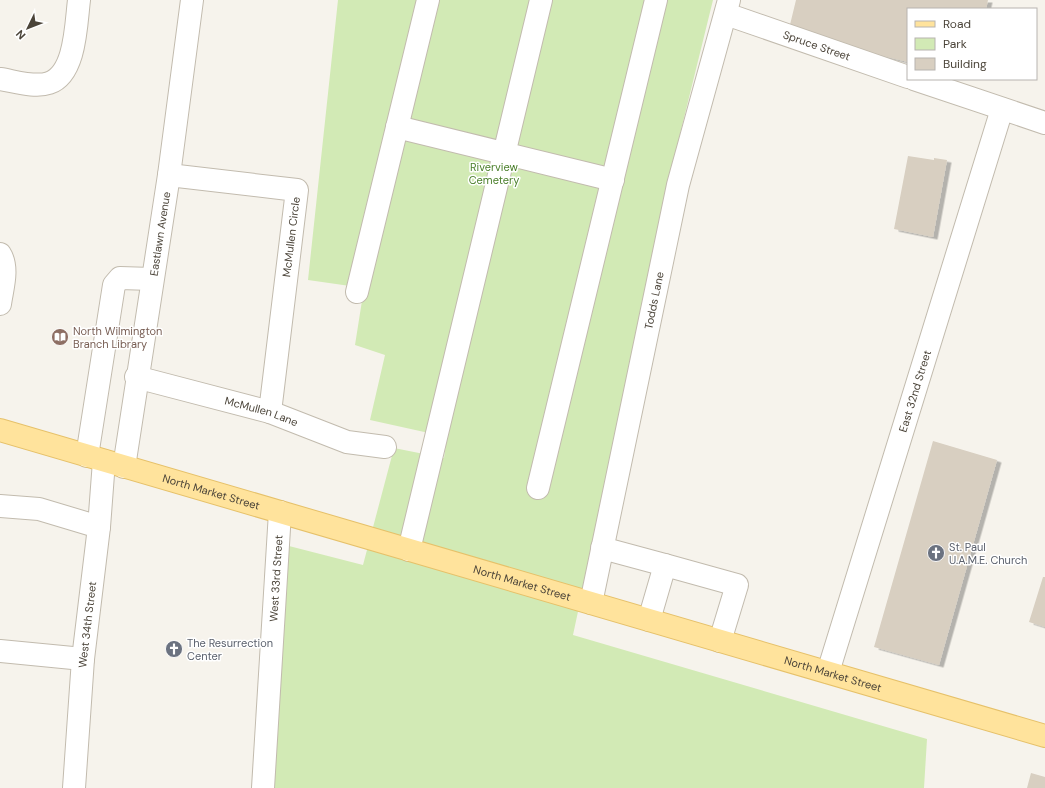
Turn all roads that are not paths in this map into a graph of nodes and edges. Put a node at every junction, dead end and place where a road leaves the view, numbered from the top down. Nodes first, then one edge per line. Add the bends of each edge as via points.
1 (79, 0) edge
2 (192, 0) edge
3 (428, 0) edge
4 (541, 0) edge
5 (656, 0) edge
6 (728, 7) edge
7 (907, 77) edge
8 (0, 79) edge
9 (917, 80) edge
10 (1002, 109) junction
11 (1045, 123) edge
12 (397, 127) junction
13 (504, 153) junction
14 (169, 175) junction
15 (613, 180) junction
16 (0, 254) edge
17 (152, 280) junction
18 (357, 292) dead end
19 (0, 304) edge
20 (136, 377) junction
21 (270, 412) junction
22 (0, 430) edge
23 (385, 447) dead end
24 (105, 461) junction
25 (538, 488) dead end
26 (0, 506) edge
27 (280, 512) junction
28 (99, 527) junction
29 (602, 548) junction
30 (409, 550) junction
31 (665, 565) junction
32 (591, 603) junction
33 (649, 620) junction
34 (720, 641) junction
35 (0, 651) edge
36 (83, 659) junction
37 (828, 672) junction
38 (1045, 736) edge
39 (74, 788) edge
40 (263, 788) edge

1 - 8 street via 71,55 59,77 49,83 36,84
2 - 14 street, Eastlawn Avenue
3 - 12 street
4 - 13 street
5 - 15 street
6 - 7 street, Spruce Street
6 - 29 street, Todds Lane via 678,185
9 - 10 street
10 - 11 street
10 - 37 street, East 32nd Street
12 - 13 street
12 - 18 street
13 - 15 street
13 - 30 street
14 - 17 street, Eastlawn Avenue
14 - 21 street, McMullen Circle via 297,190
15 - 25 street
16 - 19 street via 4,262 4,271
17 - 20 street, Eastlawn Avenue
17 - 24 street via 120,278 114,285 93,414
20 - 21 street, McMullen Lane
20 - 24 street, Eastlawn Avenue
21 - 23 street, McMullen Lane via 347,442
22 - 24 main road, North Market Street
24 - 27 main road, North Market Street
24 - 28 street, West 34th Street
26 - 28 street via 39,509
27 - 30 main road, North Market Street
27 - 40 street, West 33rd Street
28 - 36 street, West 34th Street
29 - 31 street
29 - 32 street, Todds Lane
30 - 32 main road, North Market Street
31 - 33 street
31 - 34 street via 737,585
32 - 33 main road, North Market Street
33 - 34 main road, North Market Street
34 - 37 main road, North Market Street
35 - 36 street
36 - 39 street, West 34th Street
37 - 38 main road, North Market Street

